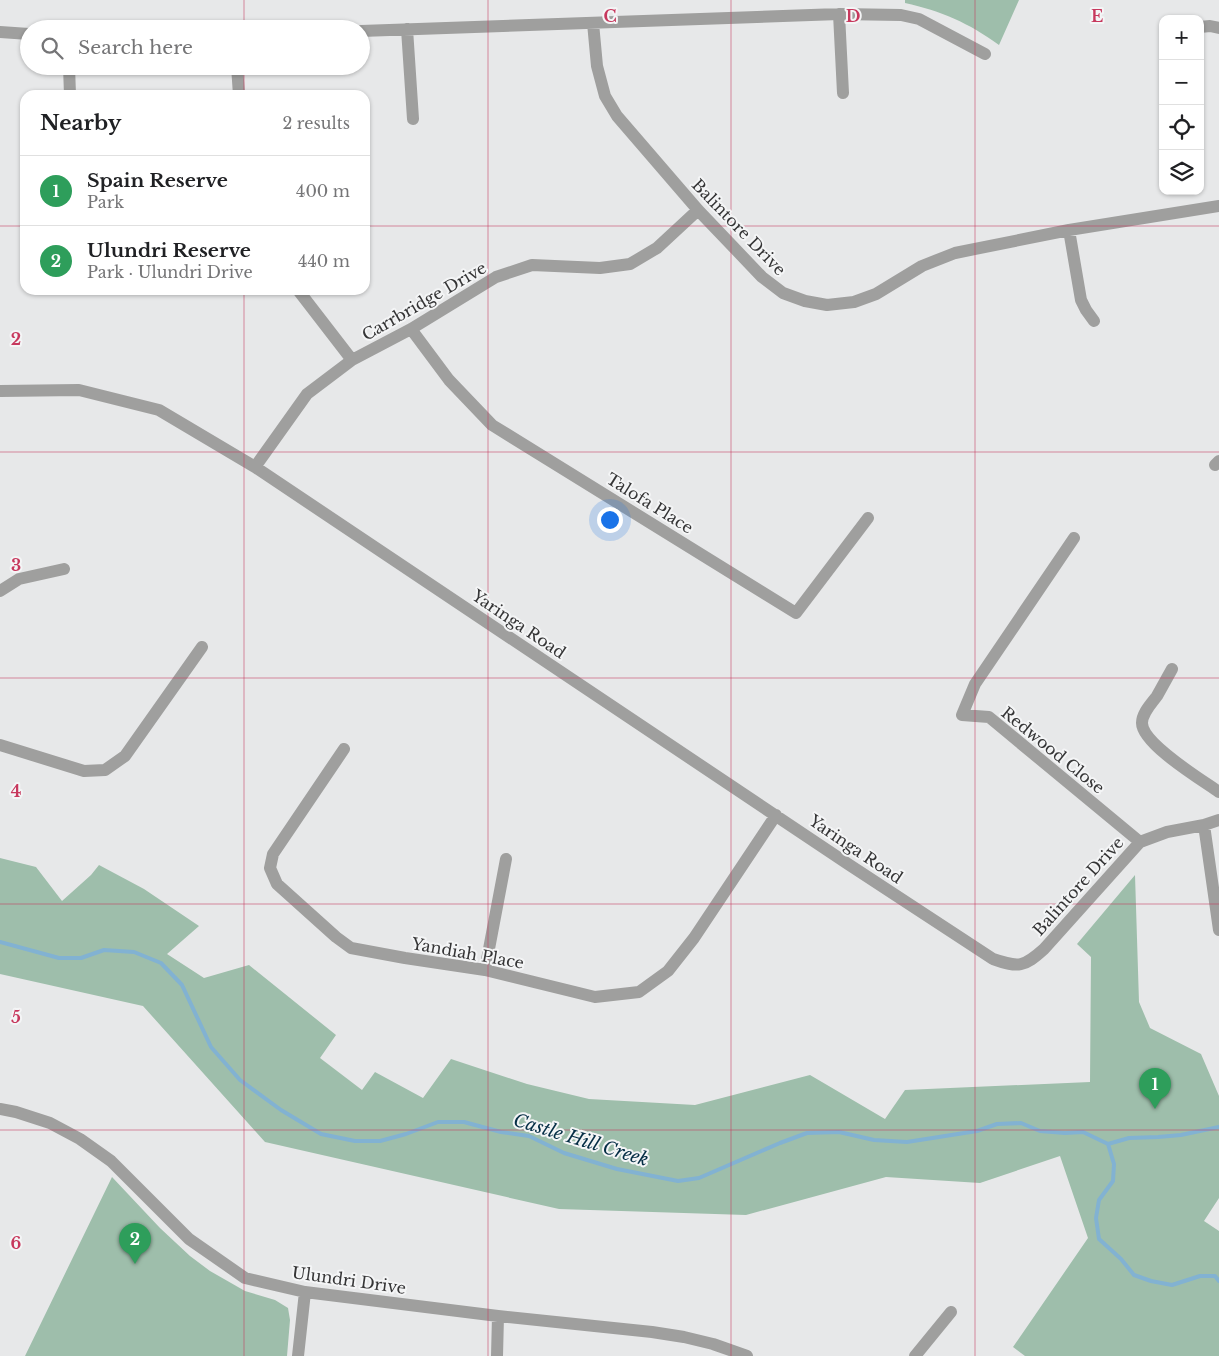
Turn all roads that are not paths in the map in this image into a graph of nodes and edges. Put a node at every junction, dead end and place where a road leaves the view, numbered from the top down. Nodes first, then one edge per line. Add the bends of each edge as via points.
1 (839, 14) junction
2 (593, 24) junction
3 (1204, 26) edge
4 (1219, 28) edge
5 (407, 29) junction
6 (370, 31) edge
7 (0, 32) edge
8 (20, 33) edge
9 (985, 54) dead end
10 (69, 75) edge
11 (238, 75) edge
12 (70, 90) edge
13 (239, 90) edge
14 (843, 94) dead end
15 (413, 119) dead end
16 (1219, 206) edge
17 (698, 210) junction
18 (1069, 230) junction
19 (302, 295) edge
20 (1094, 321) dead end
21 (411, 329) junction
22 (352, 360) junction
23 (0, 391) edge
24 (255, 467) junction
25 (868, 518) dead end
26 (1074, 538) dead end
27 (64, 569) dead end
28 (0, 592) edge
29 (202, 647) dead end
30 (1172, 669) dead end
31 (0, 745) edge
32 (344, 749) dead end
33 (1219, 792) edge
34 (776, 815) junction
35 (1219, 820) edge
36 (1204, 825) junction
37 (1140, 842) junction
38 (506, 859) dead end
39 (1219, 930) edge
40 (993, 959) joint
41 (485, 970) junction
42 (0, 1109) edge
43 (305, 1292) junction
44 (951, 1312) dead end
45 (498, 1316) junction
46 (298, 1356) edge
47 (497, 1356) edge
48 (747, 1356) edge
49 (915, 1356) edge

1 - 2 street
1 - 9 street via 901,15 918,20
1 - 14 street
2 - 5 street
2 - 17 street, Balintore Drive via 597,66 605,96 617,116
3 - 4 street
5 - 6 street
5 - 15 street
7 - 8 street
10 - 12 street
11 - 13 street
16 - 18 street, Balintore Drive
17 - 18 street, Balintore Drive via 762,277 783,293 827,305 854,302 876,294 922,266 955,253
17 - 21 street, Carrbridge Drive via 657,248 630,264 600,268 532,265 496,277
18 - 20 street via 1081,300
19 - 22 street
21 - 22 street, Carrbridge Drive
21 - 25 street, Talofa Place via 449,380 492,425 796,613
22 - 24 street, Carrbridge Drive via 307,394
23 - 24 street, Yaringa Road via 79,390 159,410
24 - 34 street, Yaringa Road
26 - 37 street, Redwood Close via 975,684 962,715 989,717
27 - 28 street via 19,579
29 - 31 street via 125,756 105,770 84,771
30 - 33 street via 1146,711 1142,724 1146,735 1158,748
32 - 41 street, Yandiah Place via 273,854 270,868 277,884 351,948
34 - 40 street, Yaringa Road
34 - 41 street, Yandiah Place via 694,938 668,971 639,992 594,998
35 - 36 street, Balintore Drive
36 - 37 street, Balintore Drive via 1167,832
36 - 39 street
37 - 40 street, Balintore Drive via 1030,962 1011,965
38 - 41 street
42 - 43 street, Ulundri Drive via 50,1123 80,1139 111,1161 190,1239 245,1278
43 - 45 street, Ulundri Drive
43 - 46 street
44 - 49 street
45 - 47 street
45 - 48 street, Ulundri Drive via 684,1337

